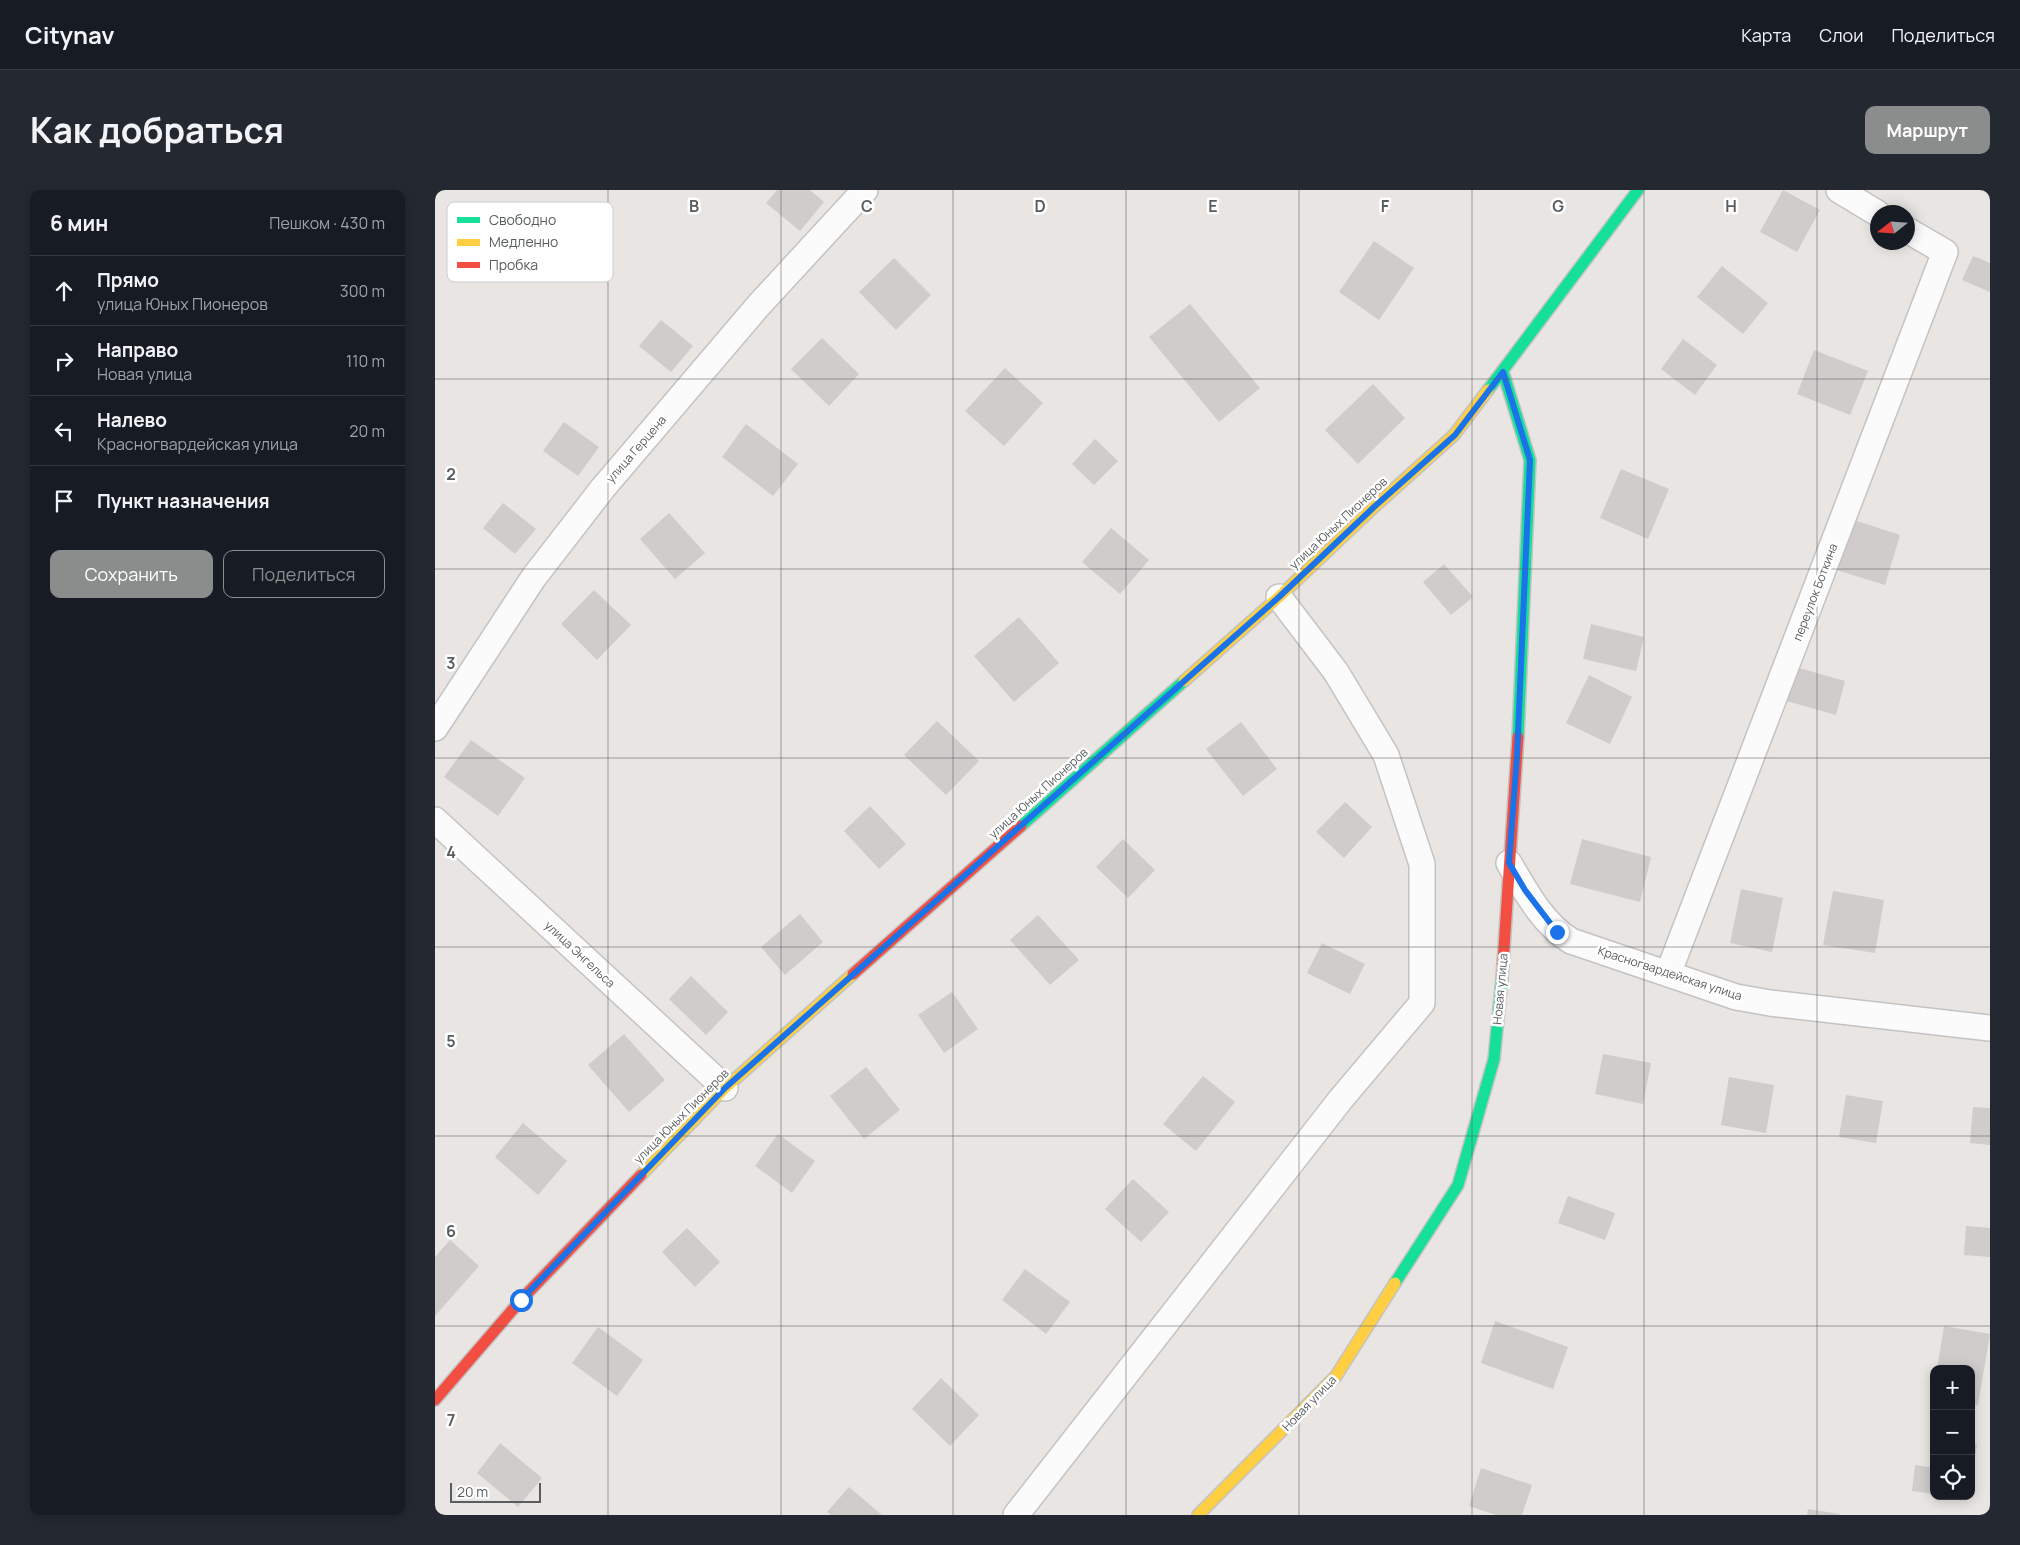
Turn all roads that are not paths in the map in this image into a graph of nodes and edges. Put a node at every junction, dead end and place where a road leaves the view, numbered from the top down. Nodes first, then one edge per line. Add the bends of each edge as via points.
1 (865, 190) edge
2 (1638, 190) edge
3 (1839, 190) edge
4 (1870, 209) edge
5 (1915, 235) edge
6 (1503, 372) junction
7 (1279, 597) junction
8 (435, 728) edge
9 (435, 820) edge
10 (1509, 863) junction
11 (1668, 974) junction
12 (1990, 1028) edge
13 (725, 1088) junction
14 (435, 1400) edge
15 (1015, 1515) edge
16 (1198, 1515) edge

1 - 8 street, улица Герцена via 759,306 603,488 534,577
2 - 6 main road, улица Юных Пионеров
3 - 4 street
5 - 11 street, переулок Боткина via 1945,252
6 - 7 main road, улица Юных Пионеров via 1455,435
6 - 10 main road, Новая улица via 1530,460
7 - 13 main road, улица Юных Пионеров
7 - 15 street via 1336,672 1386,755 1422,864 1422,1004 1341,1099
9 - 13 street, улица Энгельса
10 - 11 street, Красногвардейская улица via 1557,932 1571,940
10 - 16 main road, Новая улица via 1501,992 1493,1058 1458,1186 1336,1376
11 - 12 street, Красногвардейская улица via 1736,997 1770,1003
13 - 14 main road, улица Юных Пионеров via 521,1300

